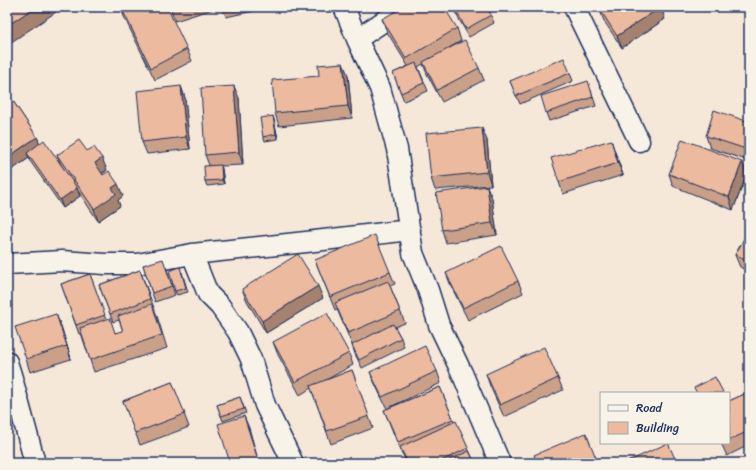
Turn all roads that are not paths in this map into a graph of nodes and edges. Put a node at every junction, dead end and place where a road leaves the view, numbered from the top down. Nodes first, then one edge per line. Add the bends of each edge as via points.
1 (344, 7) edge
2 (405, 7) edge
3 (574, 7) edge
4 (357, 39) junction
5 (639, 141) dead end
6 (410, 230) junction
7 (192, 254) junction
8 (7, 264) edge
9 (7, 362) edge
10 (36, 463) edge
11 (293, 463) edge
12 (500, 463) edge

1 - 4 street
2 - 4 street
3 - 5 street
4 - 6 street via 380,88 397,149
6 - 7 street
6 - 12 street via 413,253 439,325
7 - 8 street via 137,264 62,261
7 - 11 street via 208,294 238,332 251,359 265,405
9 - 10 street

